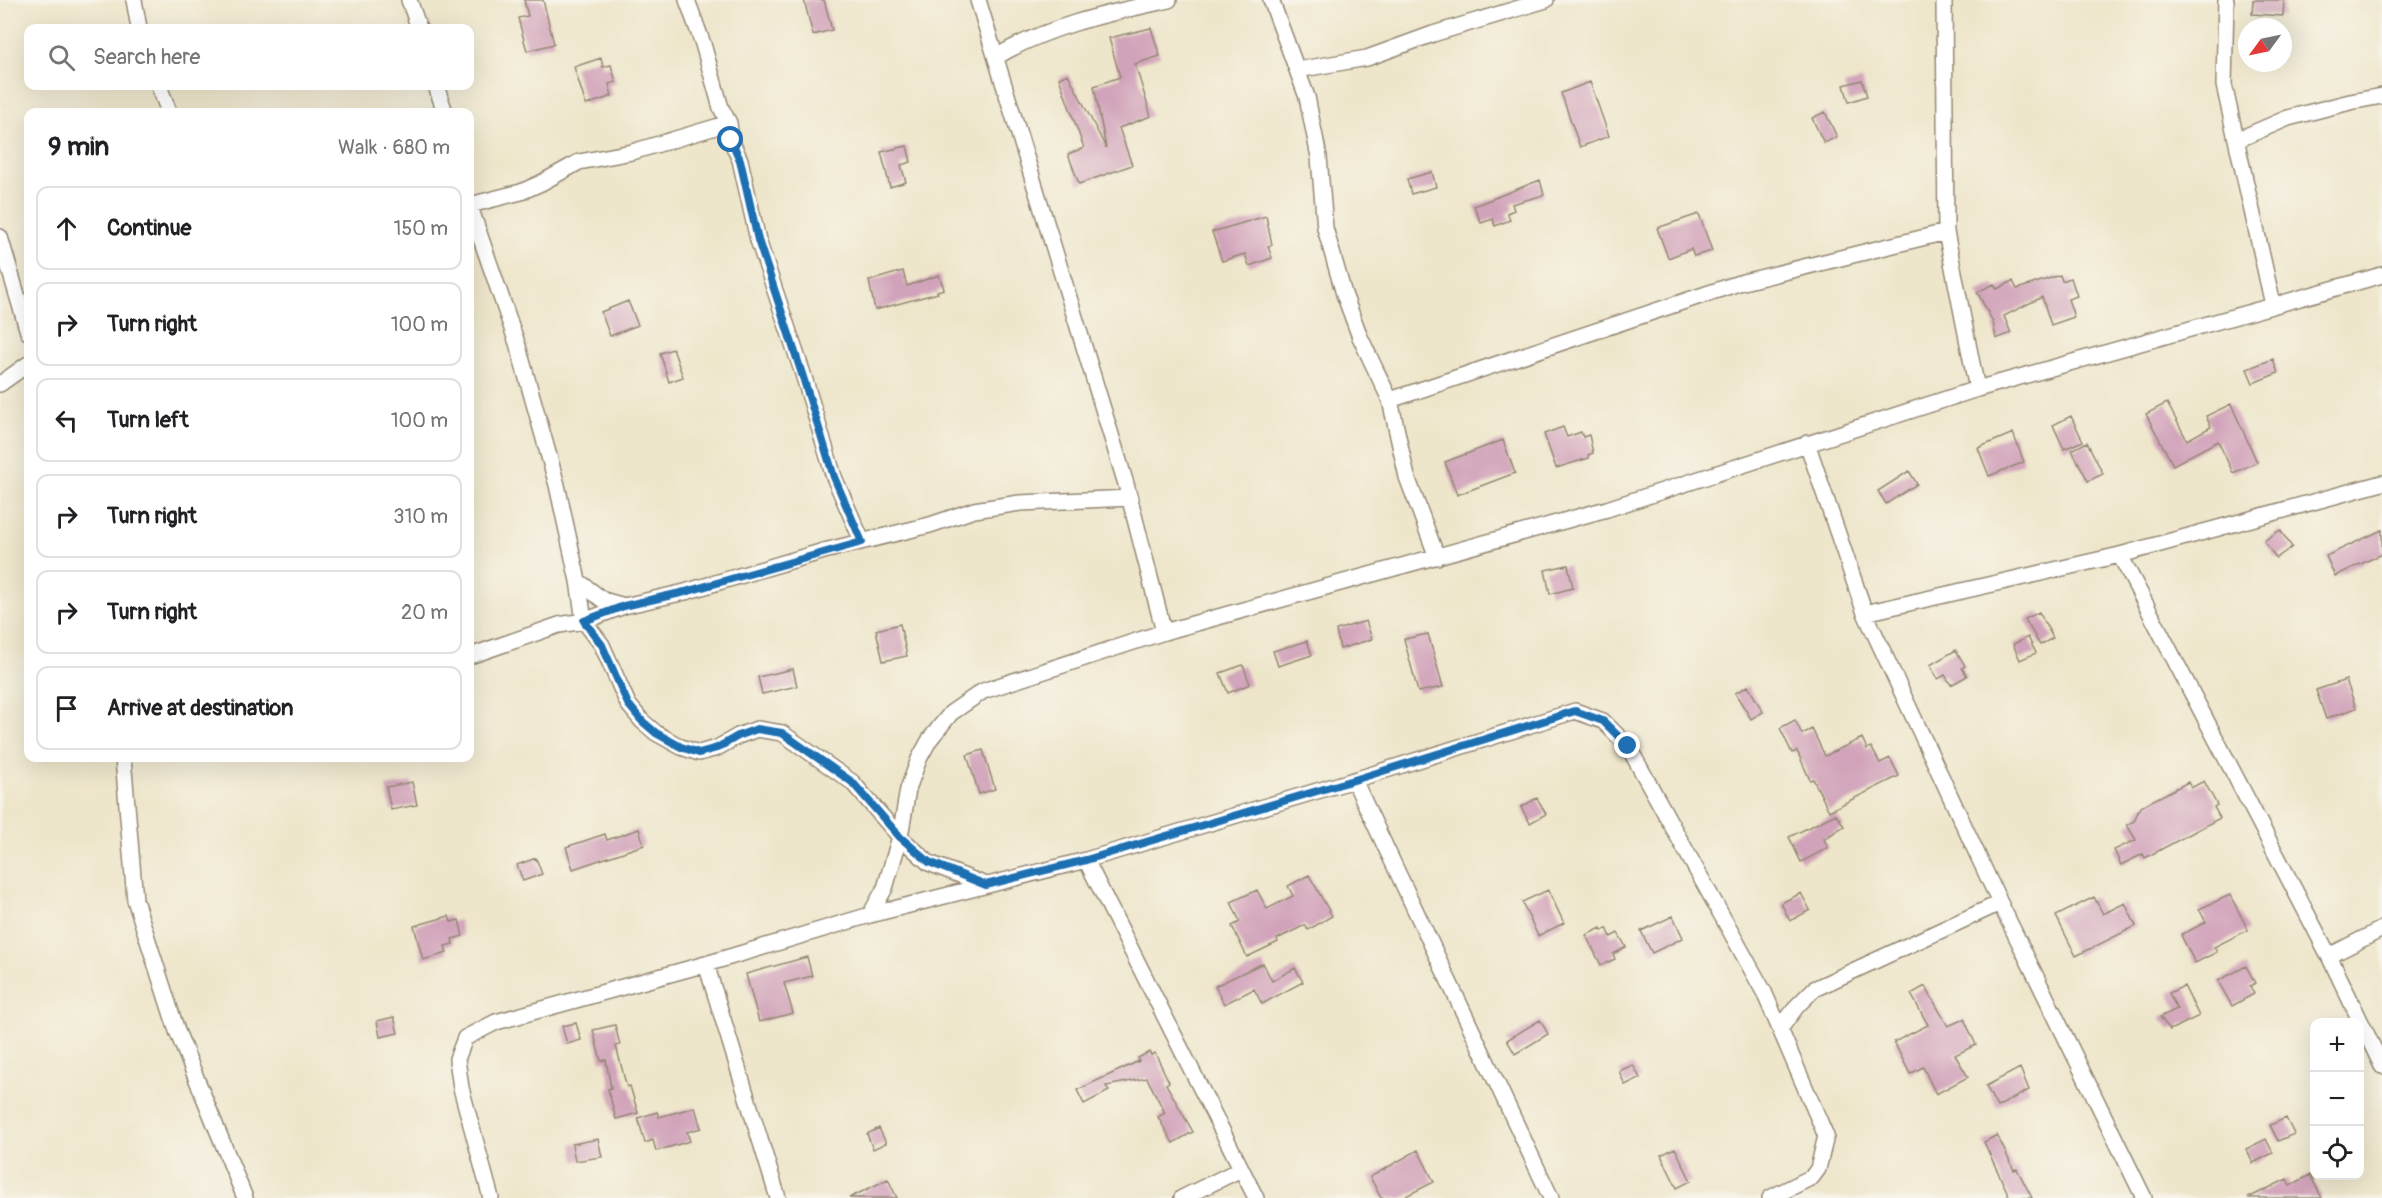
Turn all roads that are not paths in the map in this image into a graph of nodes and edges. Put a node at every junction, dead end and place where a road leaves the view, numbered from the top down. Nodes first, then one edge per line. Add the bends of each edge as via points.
1 (134, 0) edge
2 (409, 0) edge
3 (687, 0) edge
4 (978, 0) edge
5 (1169, 0) edge
6 (1271, 0) edge
7 (1944, 0) edge
8 (2226, 0) edge
9 (1540, 1) edge
10 (138, 24) edge
11 (418, 24) edge
12 (996, 57) junction
13 (1297, 70) junction
14 (161, 90) edge
15 (437, 90) edge
16 (2382, 96) edge
17 (167, 108) edge
18 (444, 108) edge
19 (729, 123) junction
20 (2237, 140) junction
21 (474, 205) edge
22 (474, 218) edge
23 (1946, 232) junction
24 (0, 237) edge
25 (2382, 275) edge
26 (2273, 304) junction
27 (24, 318) edge
28 (24, 367) edge
29 (0, 384) edge
30 (1977, 389) junction
31 (1390, 400) junction
32 (1807, 443) junction
33 (2382, 483) edge
34 (1130, 498) junction
35 (862, 542) junction
36 (2120, 555) junction
37 (1437, 557) junction
38 (578, 580) junction
39 (624, 606) junction
40 (1865, 613) junction
41 (584, 621) junction
42 (1164, 632) junction
43 (474, 655) edge
44 (123, 762) edge
45 (1354, 780) junction
46 (900, 837) junction
47 (1086, 860) junction
48 (986, 885) junction
49 (2000, 903) junction
50 (870, 915) junction
51 (2382, 929) edge
52 (2329, 956) junction
53 (706, 964) junction
54 (1780, 1029) junction
55 (2382, 1066) edge
56 (1241, 1168) junction
57 (245, 1198) edge
58 (491, 1198) edge
59 (778, 1198) edge
60 (1182, 1198) edge
61 (1256, 1198) edge
62 (1551, 1198) edge
63 (1770, 1198) edge
64 (2144, 1198) edge

1 - 10 street
2 - 11 street
3 - 19 street
4 - 12 street
5 - 12 street via 1057,28 1019,42
6 - 13 street
7 - 23 street
8 - 20 street via 2224,85
9 - 13 street via 1367,58
12 - 34 street
13 - 31 street via 1319,157 1325,228 1360,337
14 - 17 street
15 - 18 street
16 - 20 street via 2288,118
19 - 21 street via 653,147 579,162 521,192
19 - 35 street via 758,240 834,477
20 - 26 street
22 - 38 street via 517,343 557,485
23 - 30 street
23 - 31 street via 1739,283
24 - 27 street
25 - 26 street
26 - 30 street
28 - 29 street
30 - 32 street
31 - 37 street via 1407,477
32 - 37 street via 1607,509
32 - 40 street
33 - 36 street
34 - 35 street via 1009,504
34 - 42 street
35 - 39 street
36 - 40 street
36 - 52 street
37 - 42 street
38 - 39 street via 603,600
38 - 41 street
39 - 41 street
40 - 49 street
41 - 43 street via 559,625
41 - 46 street via 602,645 628,704 656,733 699,753 757,729 782,733 852,782
42 - 46 street via 983,691 951,713 919,759 908,789
44 - 57 street via 135,900 177,1031
45 - 47 street
45 - 54 street via 1575,711 1603,721 1628,746 1764,992
45 - 62 street
46 - 48 street via 929,862
46 - 50 street via 885,888
47 - 48 street
47 - 56 street
48 - 50 street
49 - 54 street via 1814,989
49 - 64 street
50 - 53 street
51 - 52 street
52 - 55 street
53 - 58 street via 496,1022 465,1038 457,1059 461,1088
53 - 59 street
54 - 63 street via 1826,1136 1818,1169 1812,1177
56 - 60 street
56 - 61 street

